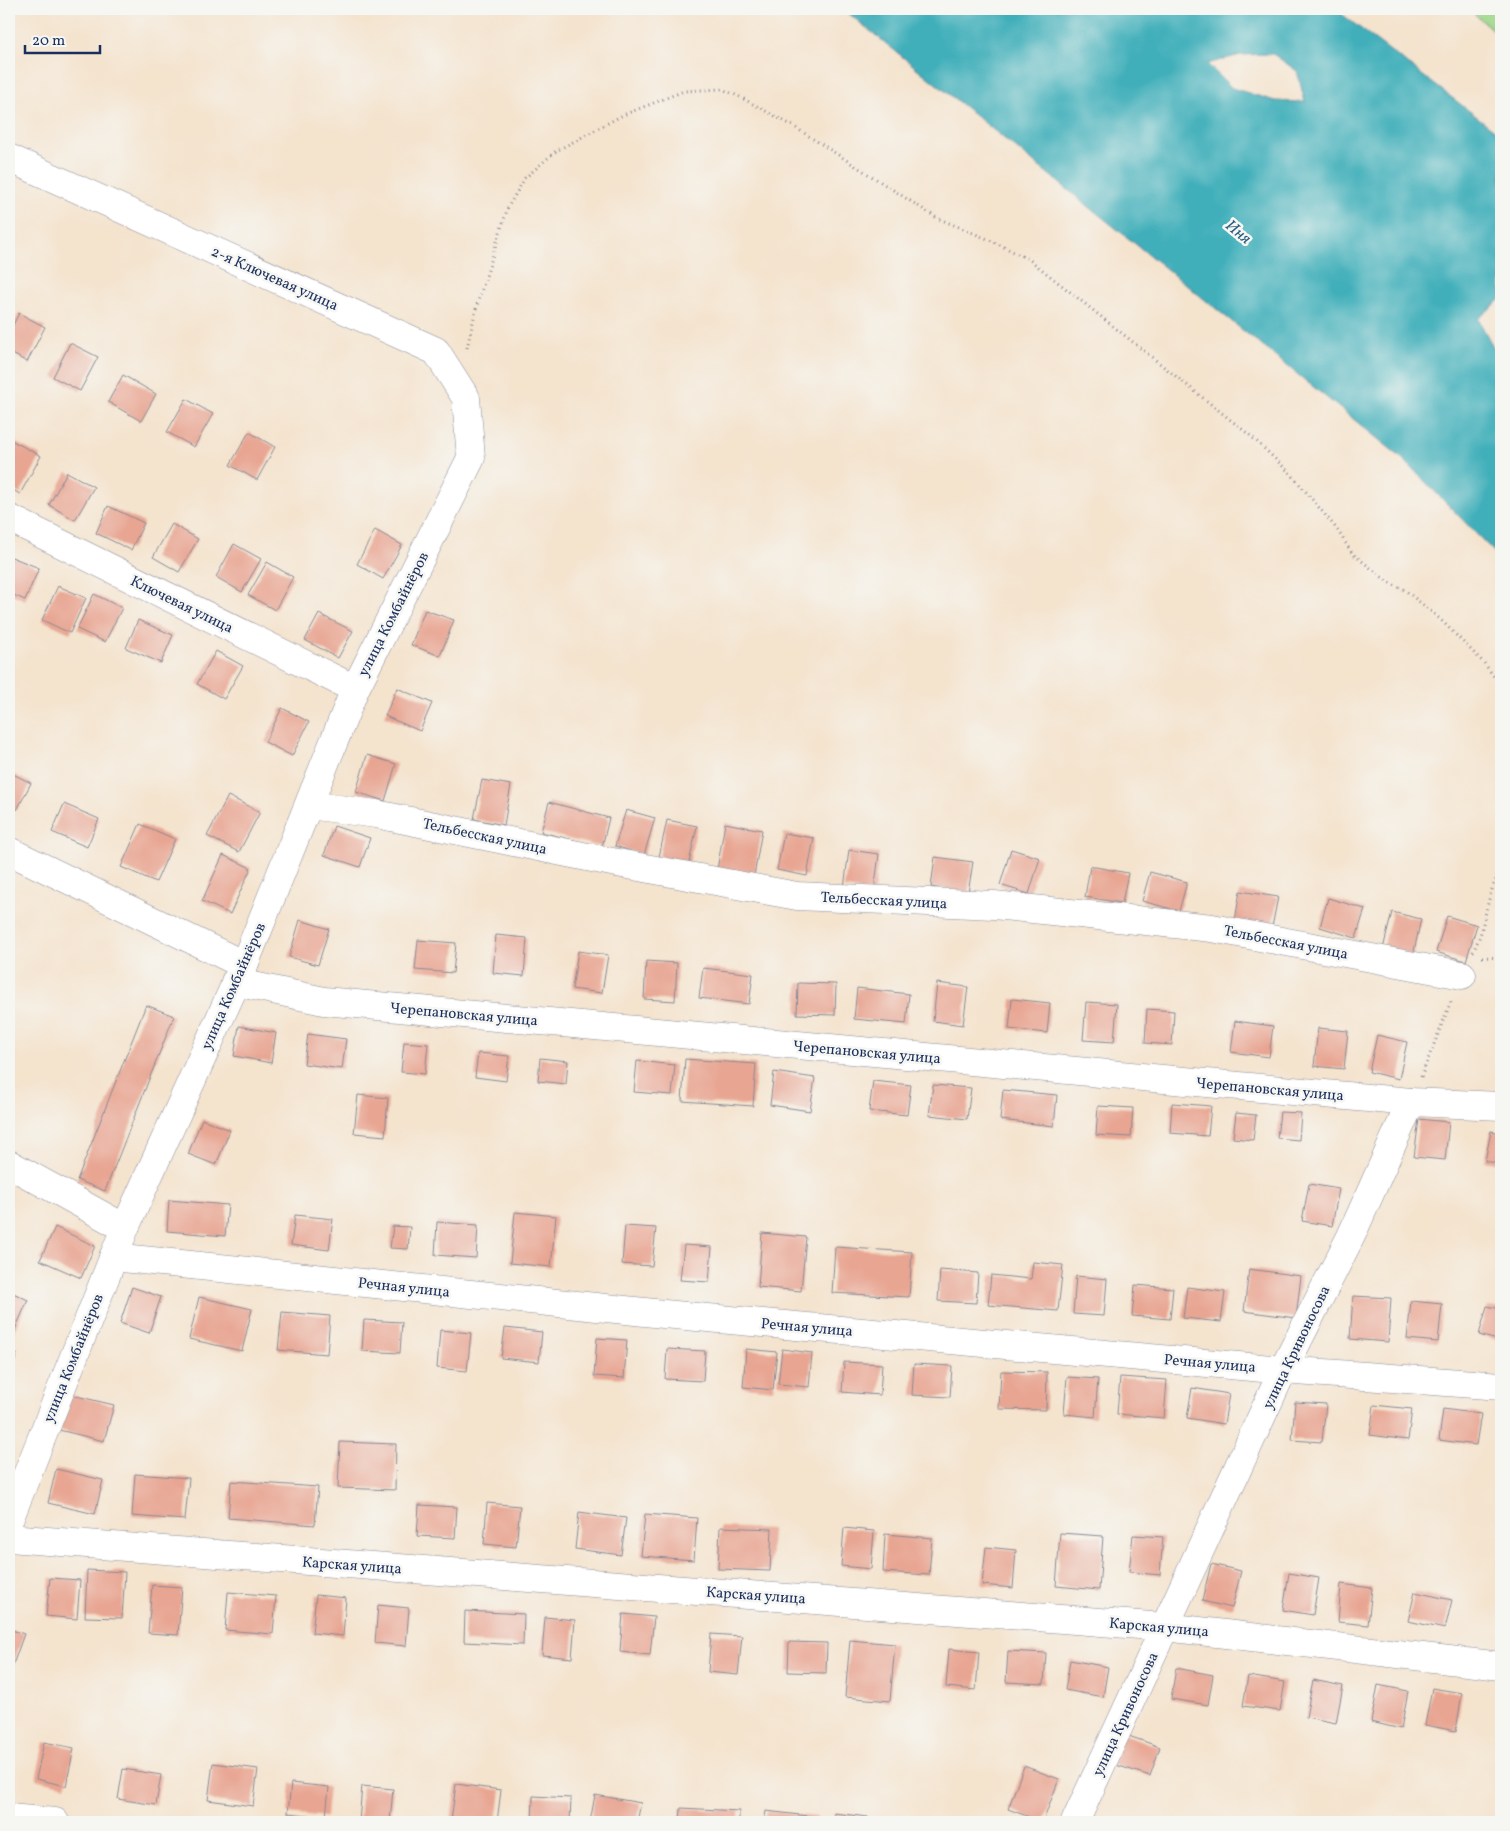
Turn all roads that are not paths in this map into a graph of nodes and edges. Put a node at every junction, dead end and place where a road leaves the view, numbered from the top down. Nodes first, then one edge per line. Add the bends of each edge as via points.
1 (9, 158) edge
2 (471, 458) joint
3 (9, 518) edge
4 (355, 689) junction
5 (309, 805) junction
6 (9, 851) edge
7 (1466, 966) road end
8 (240, 973) junction
9 (1411, 1102) junction
10 (1501, 1106) edge
11 (9, 1164) edge
12 (125, 1228) junction
13 (113, 1257) junction
14 (1283, 1370) junction
15 (1501, 1386) edge
16 (10, 1511) edge
17 (9, 1538) edge
18 (1165, 1627) junction
19 (1501, 1666) edge
20 (9, 1818) edge
21 (55, 1822) edge
22 (1074, 1822) edge

1 - 2 street, 2-я Ключевая улица via 436,351 466,398
2 - 4 street, улица Комбайнёров
3 - 4 street, Ключевая улица
4 - 5 street, улица Комбайнёров
5 - 7 street, Тельбесская улица via 376,814 797,896 994,905 1212,928
5 - 8 street, улица Комбайнёров
6 - 8 street, Черепановская улица
8 - 9 street, Черепановская улица via 324,1001
8 - 12 street, улица Комбайнёров
9 - 10 street, Черепановская улица
9 - 14 street, улица Кривоносова via 1351,1236
11 - 12 street
12 - 13 street, улица Комбайнёров
13 - 14 street, Речная улица via 664,1314
13 - 16 street, улица Комбайнёров
14 - 15 street, Речная улица
14 - 18 street, улица Кривоносова
17 - 18 street, Карская улица
18 - 19 street, Карская улица
18 - 22 street, улица Кривоносова
20 - 21 street

